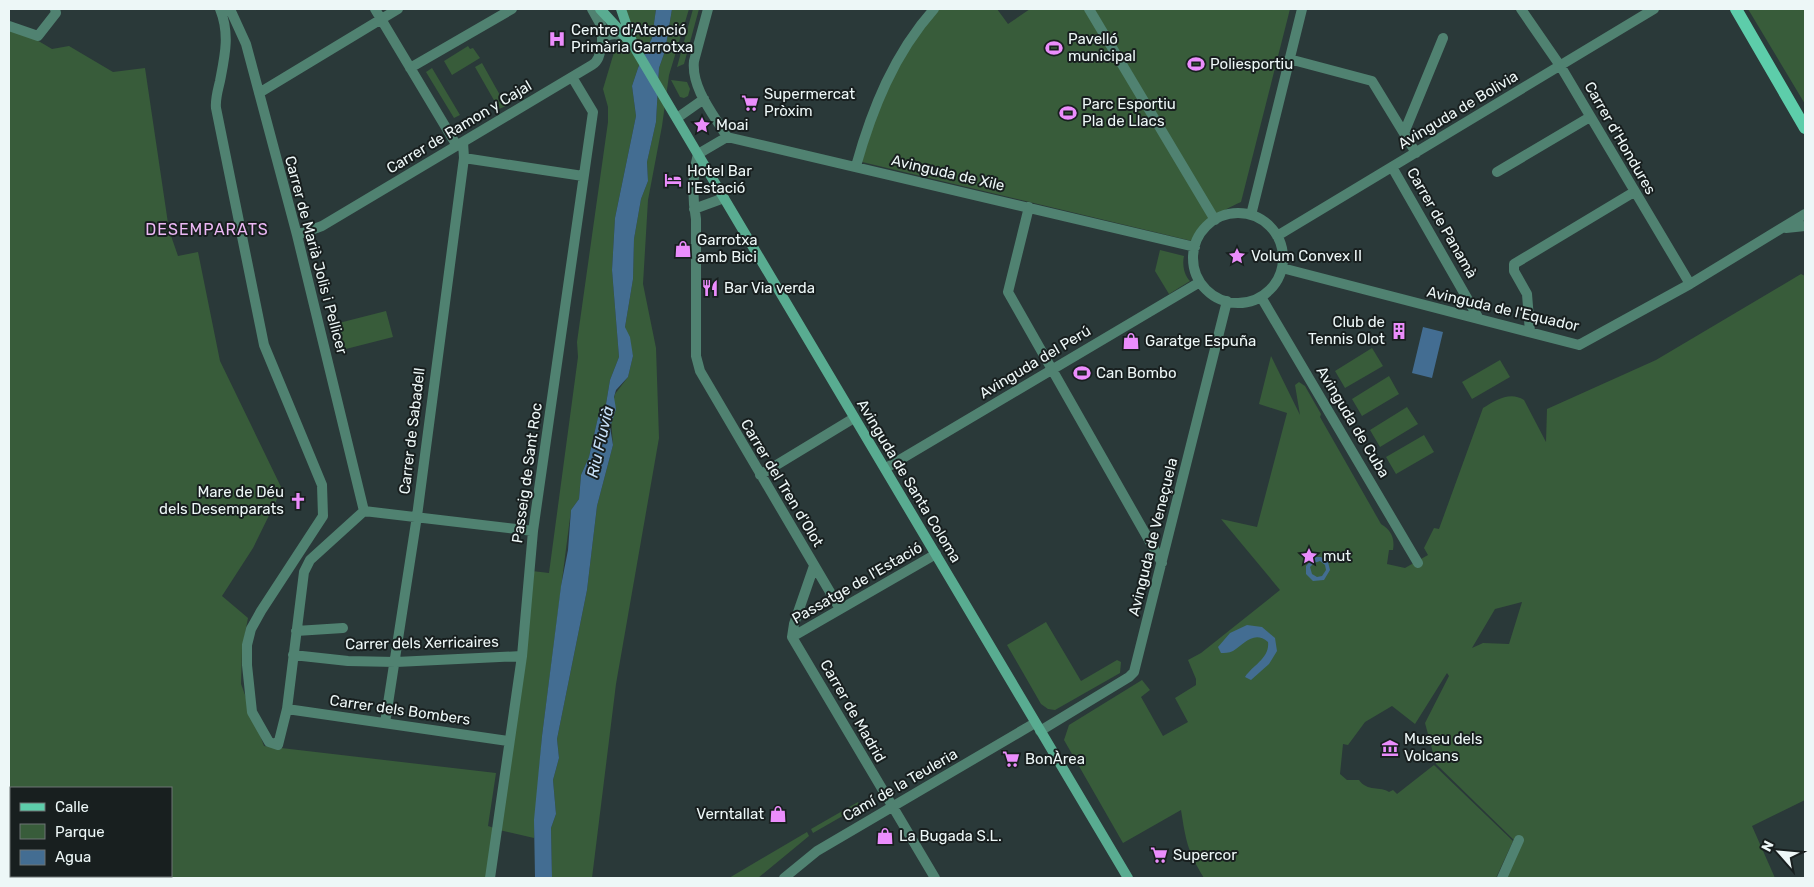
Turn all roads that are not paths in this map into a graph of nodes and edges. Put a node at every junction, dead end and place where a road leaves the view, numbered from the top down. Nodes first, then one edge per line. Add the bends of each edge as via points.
1 (54, 9) edge
2 (220, 9) edge
3 (230, 9) edge
4 (375, 9) edge
5 (398, 9) edge
6 (512, 9) edge
7 (592, 9) edge
8 (600, 9) edge
9 (621, 9) edge
10 (708, 9) edge
11 (934, 9) edge
12 (1089, 9) edge
13 (1302, 9) edge
14 (1521, 9) edge
15 (1654, 9) edge
16 (1736, 9) edge
17 (382, 20) junction
18 (9, 26) edge
19 (621, 35) junction
20 (1443, 38) dead end
21 (602, 42) junction
22 (633, 45) junction
23 (1289, 59) junction
24 (1561, 67) junction
25 (410, 68) junction
26 (572, 77) junction
27 (259, 93) junction
28 (704, 99) junction
29 (1590, 117) junction
30 (677, 118) junction
31 (1805, 128) edge
32 (1404, 133) junction
33 (727, 137) junction
34 (460, 144) junction
35 (1416, 153) junction
36 (698, 154) junction
37 (464, 158) junction
38 (856, 166) junction
39 (1392, 167) junction
40 (1497, 172) dead end
41 (583, 176) junction
42 (1634, 192) junction
43 (724, 198) junction
44 (1029, 207) junction
45 (694, 209) junction
46 (1805, 214) edge
47 (1251, 215) junction
48 (1215, 220) junction
49 (1805, 226) edge
50 (1783, 228) junction
51 (297, 235) junction
52 (1277, 236) junction
53 (1195, 247) junction
54 (1282, 268) junction
55 (1200, 282) junction
56 (1690, 284) junction
57 (1262, 297) junction
58 (1227, 301) junction
59 (1479, 319) junction
60 (1530, 332) junction
61 (1052, 369) junction
62 (854, 418) junction
63 (886, 468) junction
64 (760, 475) junction
65 (364, 511) junction
66 (417, 516) junction
67 (533, 531) junction
68 (936, 554) junction
69 (1162, 563) junction
70 (1418, 563) dead end
71 (814, 566) junction
72 (840, 609) junction
73 (343, 628) dead end
74 (296, 631) junction
75 (792, 637) junction
76 (293, 655) junction
77 (522, 656) junction
78 (396, 662) junction
79 (287, 709) junction
80 (385, 723) junction
81 (1037, 727) junction
82 (508, 741) junction
83 (893, 808) junction
84 (1519, 840) dead end
85 (787, 877) edge
86 (490, 878) edge
87 (935, 878) edge
88 (1127, 878) edge
89 (1502, 878) edge

1 - 18 street via 56,13 38,36
2 - 79 street via 227,48 216,108 264,345 322,485 323,516 261,611 247,645 252,712 269,742 278,745
3 - 27 street, Carrer de Marià Jolis i Pellicer via 246,44
4 - 17 street
5 - 17 street
6 - 25 street
7 - 21 street via 602,27
8 - 19 main road
9 - 22 main road
10 - 28 street via 694,65
11 - 38 street via 887,79 870,119
12 - 48 street
13 - 23 street
14 - 24 street, Carrer d'Hondures
15 - 24 street, Avinguda de Bolivia
16 - 31 main road
17 - 25 street
17 - 27 street
19 - 21 street via 608,34
19 - 22 main road
20 - 32 street
21 - 26 street, Carrer de Ramon y Cajal via 597,63
22 - 30 main road, Avinguda de Santa Coloma
23 - 32 street via 1372,81
23 - 47 street
24 - 29 street, Carrer d'Hondures
24 - 35 street, Avinguda de Bolivia
25 - 34 street
26 - 34 street, Carrer de Ramon y Cajal
26 - 41 street, Passeig de Sant Roc via 592,112
27 - 51 street, Carrer de Marià Jolis i Pellicer
28 - 30 street
28 - 33 street
29 - 40 street
29 - 42 street, Carrer d'Hondures
30 - 36 main road, Avinguda de Santa Coloma
32 - 35 street
33 - 36 street
33 - 38 street, Avinguda de Xile
34 - 37 street, Carrer de Sabadell
34 - 51 street, Carrer de Ramon y Cajal via 322,226
35 - 39 street, Avinguda de Bolivia
36 - 43 main road, Avinguda de Santa Coloma
36 - 45 street, Carrer del Tren d'Olot via 693,175
37 - 41 street
37 - 66 street, Carrer de Sabadell
38 - 44 street, Avinguda de Xile
39 - 52 street, Avinguda de Bolivia
39 - 59 street, Carrer de Panamà
41 - 67 street, Passeig de Sant Roc
42 - 56 street, Carrer d'Hondures
42 - 60 street via 1514,264 1514,271 1527,294
43 - 45 street
43 - 62 main road, Avinguda de Santa Coloma
44 - 53 street, Avinguda de Xile
44 - 61 street via 1008,292
45 - 64 street, Carrer del Tren d'Olot via 697,364
46 - 50 street, Avinguda de l'Equador
47 - 48 street via 1232,214
47 - 52 street
48 - 53 street via 1203,231
49 - 50 street, Avinguda de l'Equador
50 - 56 street, Avinguda de l'Equador
51 - 65 street, Carrer de Marià Jolis i Pellicer
52 - 54 street via 1283,254
53 - 55 street via 1194,264
54 - 57 street
54 - 59 street, Avinguda de l'Equador
55 - 58 street via 1210,293
55 - 61 street, Avinguda del Perú
56 - 60 street, Avinguda de l'Equador via 1580,344
57 - 58 street via 1245,303
57 - 70 street, Avinguda de Cuba
58 - 69 street, Avinguda de Veneçuela
59 - 60 street, Avinguda de l'Equador
61 - 63 street, Avinguda del Perú
61 - 69 street
62 - 63 main road, Avinguda de Santa Coloma
62 - 64 street
63 - 68 main road, Avinguda de Santa Coloma
64 - 71 street, Carrer del Tren d'Olot
65 - 66 street
65 - 74 street via 310,560 304,572
66 - 67 street
66 - 78 street, Carrer de Sabadell
67 - 77 street, Passeig de Sant Roc
68 - 72 street, Passatge de l'Estació
68 - 81 main road, Avinguda de Santa Coloma
69 - 81 street, Avinguda de Veneçuela via 1132,675
71 - 72 street, Carrer del Tren d'Olot
71 - 75 street, Carrer del Tren d'Olot
72 - 75 street, Passatge de l'Estació
73 - 74 street
74 - 76 street
75 - 83 street, Carrer de Madrid
76 - 78 street, Carrer dels Xerricaires
76 - 79 street
77 - 78 street, Carrer dels Xerricaires
77 - 82 street, Passeig de Sant Roc
78 - 80 street, Carrer de Sabadell
79 - 80 street, Carrer dels Bombers
80 - 82 street, Carrer dels Bombers
81 - 83 street, Camí de la Teuleria
81 - 88 main road, Avinguda de Santa Coloma
82 - 86 street, Passeig de Sant Roc
83 - 85 street, Camí de la Teuleria via 817,851
83 - 87 street, Carrer de Madrid
84 - 89 street

